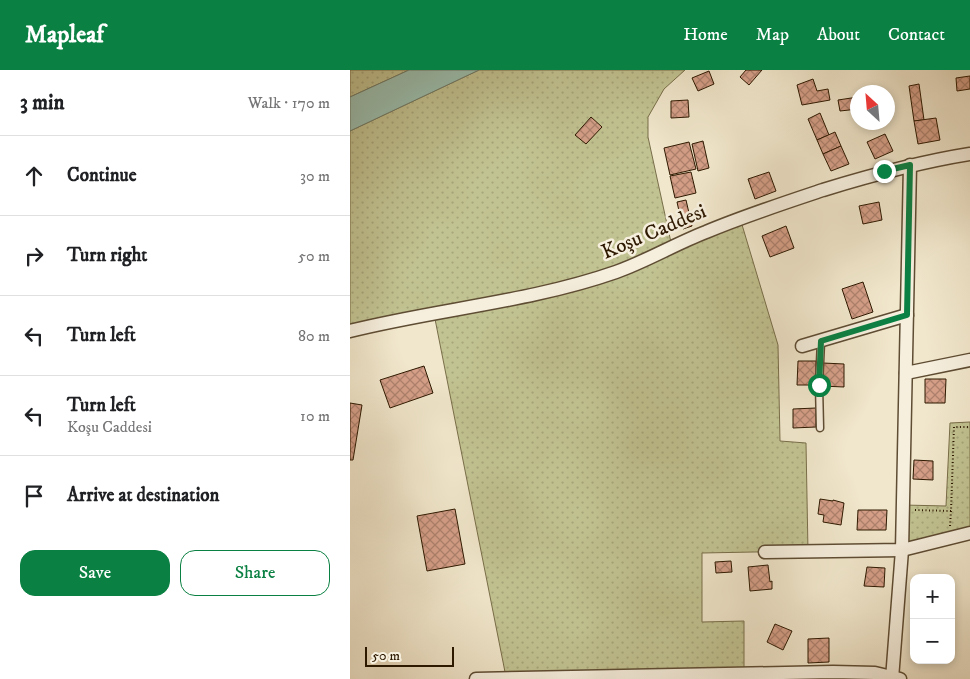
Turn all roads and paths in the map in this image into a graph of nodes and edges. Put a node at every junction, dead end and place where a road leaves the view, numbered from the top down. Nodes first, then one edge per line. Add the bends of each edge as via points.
1 (970, 154) edge
2 (910, 165) junction
3 (907, 315) junction
4 (350, 331) edge
5 (821, 341) junction
6 (802, 346) dead end
7 (970, 360) edge
8 (906, 372) junction
9 (970, 426) edge
10 (820, 428) dead end
11 (903, 510) junction
12 (970, 533) edge
13 (902, 550) junction
14 (765, 552) dead end
15 (518, 678) edge
16 (894, 678) edge
17 (476, 679) edge

1 - 2 street, Koşu Caddesi
2 - 3 street
2 - 4 street, Koşu Caddesi via 740,218 648,259 593,279 535,295
3 - 5 street
3 - 8 street
5 - 6 street
5 - 10 lane
7 - 8 street
8 - 11 street
9 - 11 path via 954,427 951,511
11 - 13 street
12 - 13 street
13 - 14 street
13 - 16 street
15 - 16 street via 834,672 875,673
15 - 17 street

